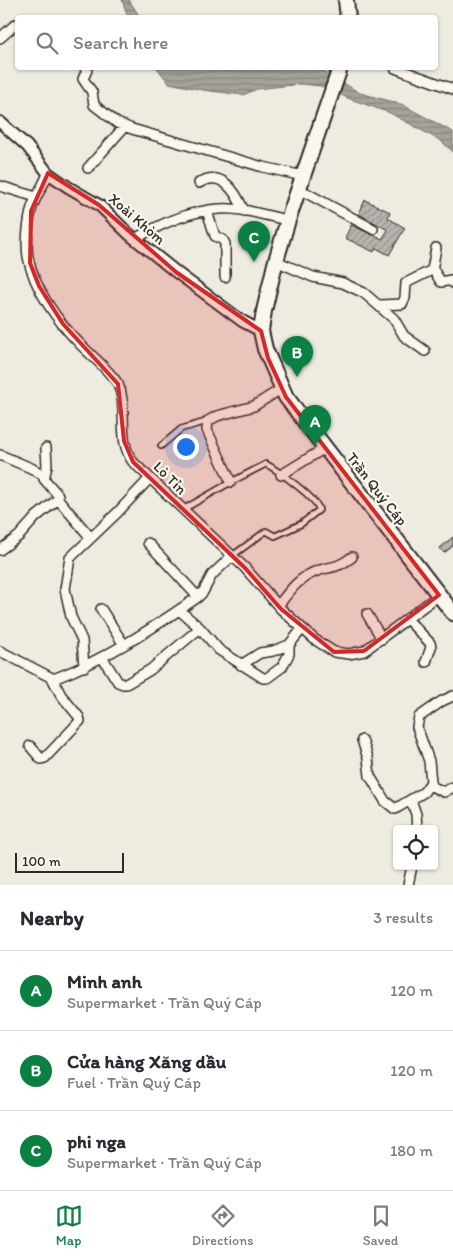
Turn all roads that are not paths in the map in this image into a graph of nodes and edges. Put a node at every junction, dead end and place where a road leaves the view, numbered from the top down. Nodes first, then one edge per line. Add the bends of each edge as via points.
1 (346, 0) edge
2 (348, 15) edge
3 (15, 25) edge
4 (0, 38) edge
5 (86, 70) edge
6 (339, 70) edge
7 (415, 71) edge
8 (453, 89) edge
9 (0, 122) edge
10 (125, 126) junction
11 (88, 168) dead end
12 (48, 173) junction
13 (199, 183) dead end
14 (301, 183) junction
15 (0, 186) edge
16 (36, 197) junction
17 (207, 211) junction
18 (244, 211) junction
19 (288, 220) junction
20 (373, 229) dead end
21 (135, 239) junction
22 (436, 248) dead end
23 (276, 261) junction
24 (432, 270) junction
25 (225, 277) dead end
26 (453, 283) edge
27 (380, 305) junction
28 (262, 331) junction
29 (425, 351) dead end
30 (282, 389) junction
31 (208, 421) junction
32 (161, 446) dead end
33 (46, 448) dead end
34 (325, 448) junction
35 (0, 455) edge
36 (281, 475) junction
37 (44, 476) junction
38 (150, 478) junction
39 (231, 482) junction
40 (58, 499) junction
41 (182, 510) junction
42 (91, 538) junction
43 (148, 543) dead end
44 (0, 550) edge
45 (232, 556) junction
46 (352, 557) dead end
47 (439, 595) junction
48 (198, 597) junction
49 (278, 606) junction
50 (101, 609) dead end
51 (179, 610) junction
52 (453, 613) edge
53 (367, 614) dead end
54 (408, 619) junction
55 (200, 628) junction
56 (302, 629) junction
57 (382, 639) junction
58 (124, 645) junction
59 (290, 645) junction
60 (0, 651) edge
61 (102, 657) junction
62 (426, 662) dead end
63 (242, 665) junction
64 (84, 667) junction
65 (52, 678) junction
66 (453, 696) edge
67 (362, 740) dead end
68 (30, 746) dead end
69 (429, 785) junction
70 (453, 787) edge
71 (411, 800) junction
72 (417, 825) edge
73 (411, 870) edge
74 (408, 885) edge

1 - 2 main road
3 - 4 street
5 - 10 street via 83,79 92,92 94,105
6 - 14 main road, Trần Quý Cáp
7 - 8 street
9 - 12 street, Xoài Khòm via 27,146
10 - 11 street
10 - 14 street via 263,167
12 - 16 street, Lò Tỉn
12 - 21 street, Xoài Khòm via 99,205
13 - 18 street via 207,178 223,182 237,196
14 - 19 main road, Trần Quý Cáp
14 - 20 street
15 - 16 street
16 - 38 street, Lò Tỉn via 27,246 33,272 63,324 118,384 126,448 133,462
17 - 18 street
17 - 21 street via 156,227
17 - 25 street via 215,236 225,244
18 - 19 street
19 - 23 main road, Trần Quý Cáp
21 - 28 street, Xoài Khòm via 189,283 242,321
22 - 24 street
23 - 27 street via 312,277 352,286
23 - 28 main road, Trần Quý Cáp
24 - 26 street via 441,282 451,280
24 - 27 street via 406,283 402,304
27 - 29 street via 397,323 401,333
28 - 30 main road, Trần Quý Cáp via 268,358
30 - 31 street via 254,406
30 - 34 main road, Trần Quý Cáp
31 - 32 lane via 181,428
31 - 39 street via 206,430
33 - 37 street
34 - 36 street
34 - 47 main road, Trần Quý Cáp
35 - 37 street
36 - 39 lane via 263,464
36 - 45 lane via 308,494 318,505 318,510 301,524 276,536 266,531
37 - 40 street
38 - 41 street, Lò Tỉn
38 - 42 street
39 - 41 lane
40 - 42 street
40 - 44 street
41 - 45 street, Lò Tỉn
42 - 64 street via 70,558 65,589 71,616 82,640
43 - 48 street
45 - 48 street via 212,575
45 - 49 street, Lò Tỉn
46 - 49 street via 337,567 318,571 294,584
47 - 52 main road, Trần Quý Cáp
47 - 54 street, Lò Tỉn
48 - 51 street
49 - 56 street, Lò Tỉn
50 - 58 street
51 - 55 street
51 - 58 street
53 - 57 street
54 - 57 street, Lò Tỉn
54 - 62 street via 430,643
55 - 61 street via 150,670 126,684 118,682
55 - 63 street via 219,650
56 - 57 street, Lò Tỉn via 328,649 343,654 364,651
56 - 59 street
58 - 61 street
59 - 63 street via 260,653
59 - 63 street via 288,659 268,678 258,676
60 - 65 street
61 - 64 street
64 - 65 street
65 - 68 street via 80,721 45,758 41,759
66 - 69 street via 418,717 419,735 432,779
67 - 71 street via 370,776 385,801 395,809
69 - 70 street via 444,792
69 - 71 street
71 - 72 street
73 - 74 street

